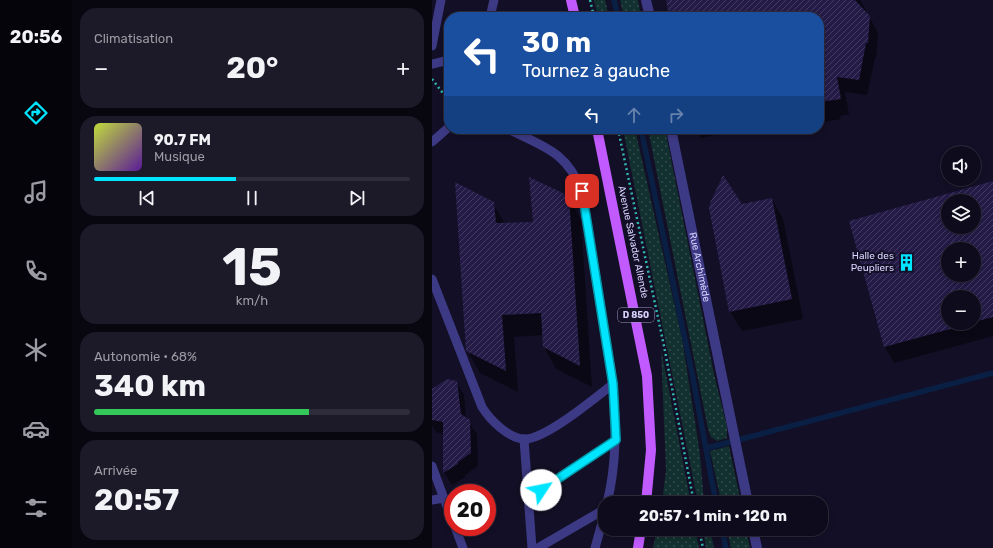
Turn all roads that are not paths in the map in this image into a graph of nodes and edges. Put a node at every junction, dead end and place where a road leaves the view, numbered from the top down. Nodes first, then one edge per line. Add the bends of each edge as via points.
1 (441, 0) edge
2 (494, 0) edge
3 (571, 0) edge
4 (646, 0) edge
5 (491, 12) edge
6 (574, 12) edge
7 (649, 12) edge
8 (432, 46) edge
9 (444, 61) edge
10 (432, 64) edge
11 (444, 131) edge
12 (518, 134) edge
13 (598, 134) edge
14 (672, 134) edge
15 (432, 142) edge
16 (432, 279) edge
17 (613, 384) junction
18 (524, 439) junction
19 (616, 440) junction
20 (432, 466) edge
21 (608, 496) edge
22 (647, 496) edge
23 (747, 496) edge
24 (444, 498) joint
25 (529, 498) junction
26 (432, 500) edge
27 (598, 515) edge
28 (458, 536) edge
29 (598, 536) edge
30 (641, 536) edge
31 (754, 536) edge
32 (463, 548) edge
33 (532, 548) edge
34 (538, 548) edge
35 (595, 548) edge
36 (638, 548) edge
37 (757, 548) edge

1 - 8 lane
2 - 5 lane
3 - 6 main road
4 - 7 street
9 - 10 lane
11 - 15 lane
12 - 17 lane via 558,155 569,166 582,191
13 - 22 main road, Avenue Salvador Allende / D 850 via 648,376 651,450
14 - 23 street, Rue Archimède
16 - 18 lane via 482,407 499,427
17 - 18 lane via 547,432
17 - 19 lane
18 - 25 lane
19 - 21 lane
19 - 25 lane
20 - 24 lane
24 - 26 lane
25 - 33 lane
27 - 34 lane
28 - 32 lane
29 - 35 lane
30 - 36 main road
31 - 37 street

